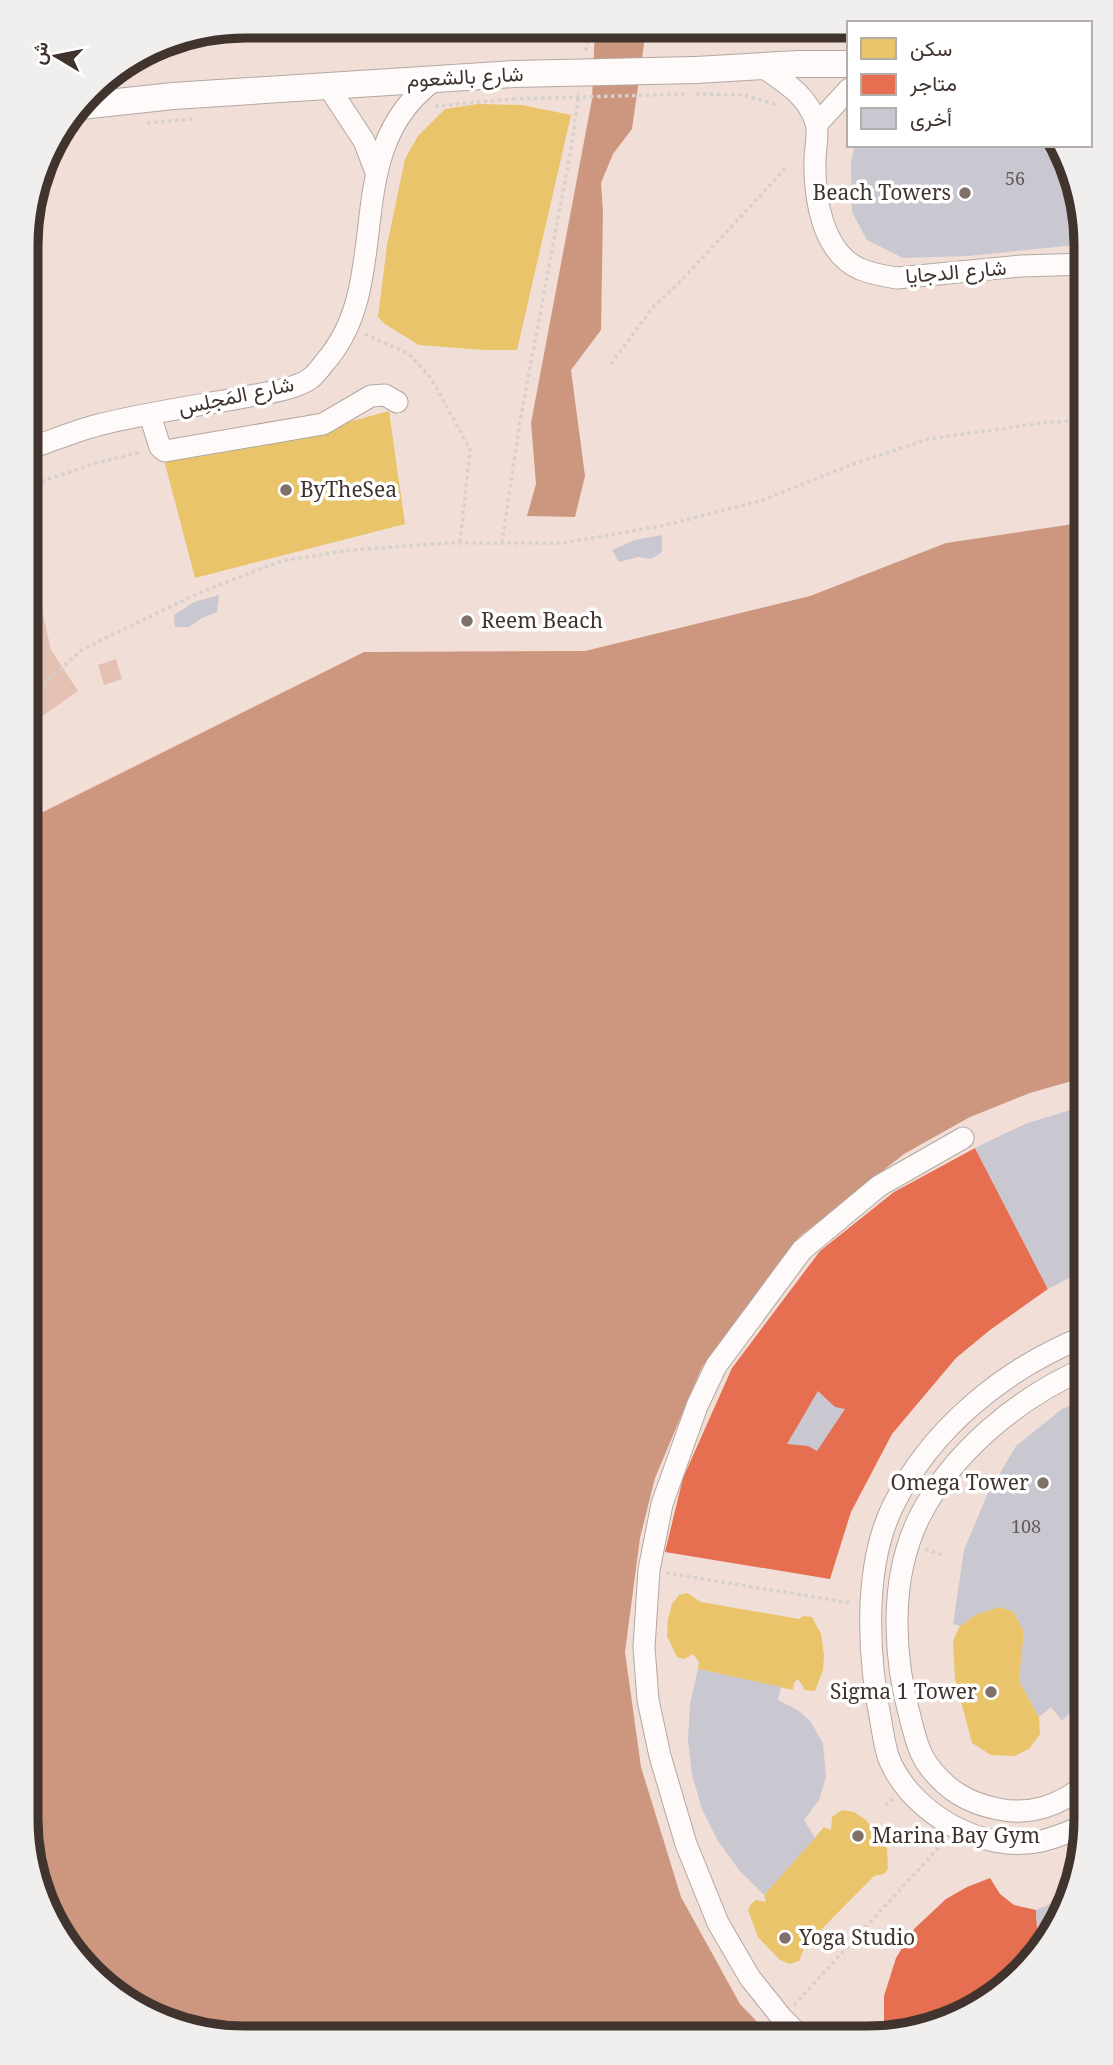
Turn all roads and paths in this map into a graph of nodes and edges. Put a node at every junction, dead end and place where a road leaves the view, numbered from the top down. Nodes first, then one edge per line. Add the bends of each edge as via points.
1 (587, 38) edge
2 (585, 55) dead end
3 (847, 64) edge
4 (761, 66) junction
5 (436, 79) junction
6 (581, 82) dead end
7 (696, 82) junction
8 (328, 86) junction
9 (514, 86) junction
10 (847, 91) edge
11 (774, 104) dead end
12 (433, 106) dead end
13 (83, 117) edge
14 (202, 118) dead end
15 (147, 123) dead end
16 (817, 124) junction
17 (785, 169) dead end
18 (376, 172) junction
19 (1074, 264) edge
20 (348, 327) junction
21 (611, 364) dead end
22 (397, 402) dead end
23 (150, 415) junction
24 (1074, 421) edge
25 (38, 446) edge
26 (160, 447) junction
27 (38, 483) edge
28 (460, 543) junction
29 (502, 543) junction
30 (38, 688) edge
31 (963, 1138) dead end
32 (1074, 1342) edge
33 (1074, 1374) edge
34 (649, 1570) junction
35 (872, 1606) junction
36 (1074, 1794) edge
37 (956, 1829) junction
38 (1074, 1829) edge
39 (782, 2018) junction
40 (790, 2026) edge

1 - 2 path
3 - 4 main road, شارع بالشعوم
4 - 7 main road, شارع بالشعوم
4 - 16 street via 797,91
5 - 8 main road, شارع بالشعوم
5 - 9 main road, شارع بالشعوم
5 - 18 street, شارع المَجلِس via 397,117
6 - 29 path
7 - 9 main road, شارع بالشعوم, bridge
7 - 9 path, bridge
7 - 11 path
8 - 13 main road, شارع بالشعوم via 173,96
8 - 18 street via 364,142
9 - 12 path
10 - 16 street
14 - 15 path
16 - 19 street, شارع الدجايا via 816,190 827,233 858,268 897,278 969,263
17 - 21 path via 653,307
18 - 20 street, شارع المَجلِس
20 - 23 street, شارع المَجلِس via 311,379 282,390
20 - 28 path via 409,354 431,378 470,449
22 - 26 street via 385,395 371,396 323,424 165,451
23 - 25 street, شارع المَجلِس via 97,425
23 - 26 street
24 - 29 path via 929,439 762,500 666,525 564,542
26 - 27 path
28 - 29 path
28 - 30 path via 352,550 281,561 201,592 83,649
31 - 34 street via 879,1186 802,1251 716,1366 662,1504
32 - 35 street via 1039,1358 969,1407 910,1474 891,1510 878,1550
33 - 36 street via 1002,1420 934,1492 906,1555 898,1650 906,1706 918,1746 926,1763 956,1794 1008,1812 1054,1805
34 - 35 path
34 - 39 street via 644,1647 648,1700 668,1781 718,1923 750,1978
35 - 37 street via 874,1684 889,1759 918,1801
37 - 38 street via 1019,1843 1041,1841
37 - 39 path
39 - 40 street

